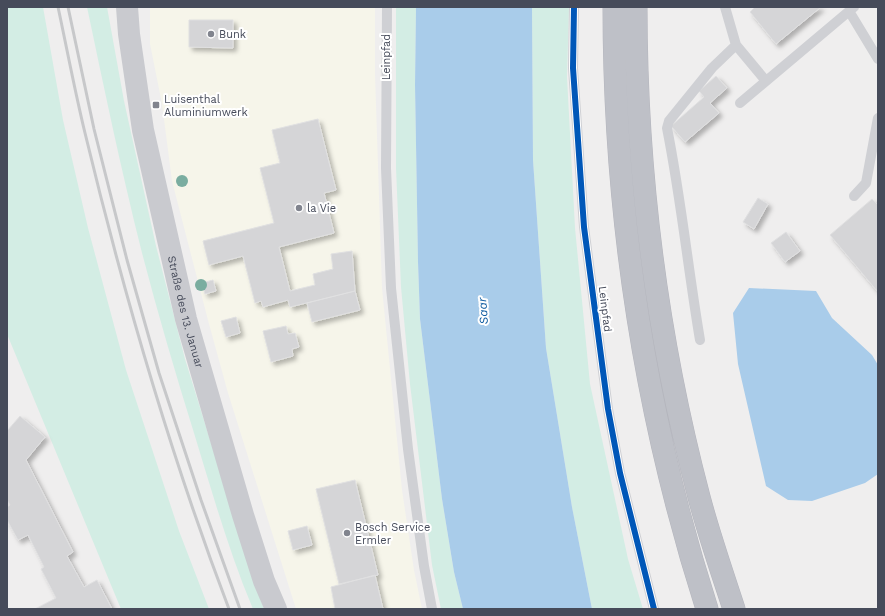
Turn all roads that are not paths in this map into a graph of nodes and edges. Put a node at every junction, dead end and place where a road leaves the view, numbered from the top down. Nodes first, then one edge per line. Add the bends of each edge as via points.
1 (127, 7) edge
2 (386, 7) edge
3 (574, 7) edge
4 (614, 7) edge
5 (636, 7) edge
6 (725, 7) edge
7 (851, 9) edge
8 (736, 45) junction
9 (878, 59) edge
10 (766, 81) junction
11 (740, 103) dead end
12 (878, 118) edge
13 (854, 196) dead end
14 (700, 340) dead end
15 (276, 609) edge
16 (432, 609) edge
17 (654, 609) edge
18 (707, 609) edge
19 (734, 609) edge

1 - 15 main road, Straße des 13. Januar via 143,130 186,319 243,515 264,581
2 - 16 lane, Leinpfad via 386,168 391,288 408,449
3 - 17 lane, Leinpfad via 573,68 584,227 608,409 622,480
4 - 18 highway via 617,116 631,274 661,438
5 - 19 highway via 640,117 654,277 684,433 698,491
6 - 8 lane
7 - 9 lane
7 - 10 lane
8 - 10 lane
8 - 14 lane via 712,68 669,121 667,128
10 - 11 lane
12 - 13 lane via 866,184

